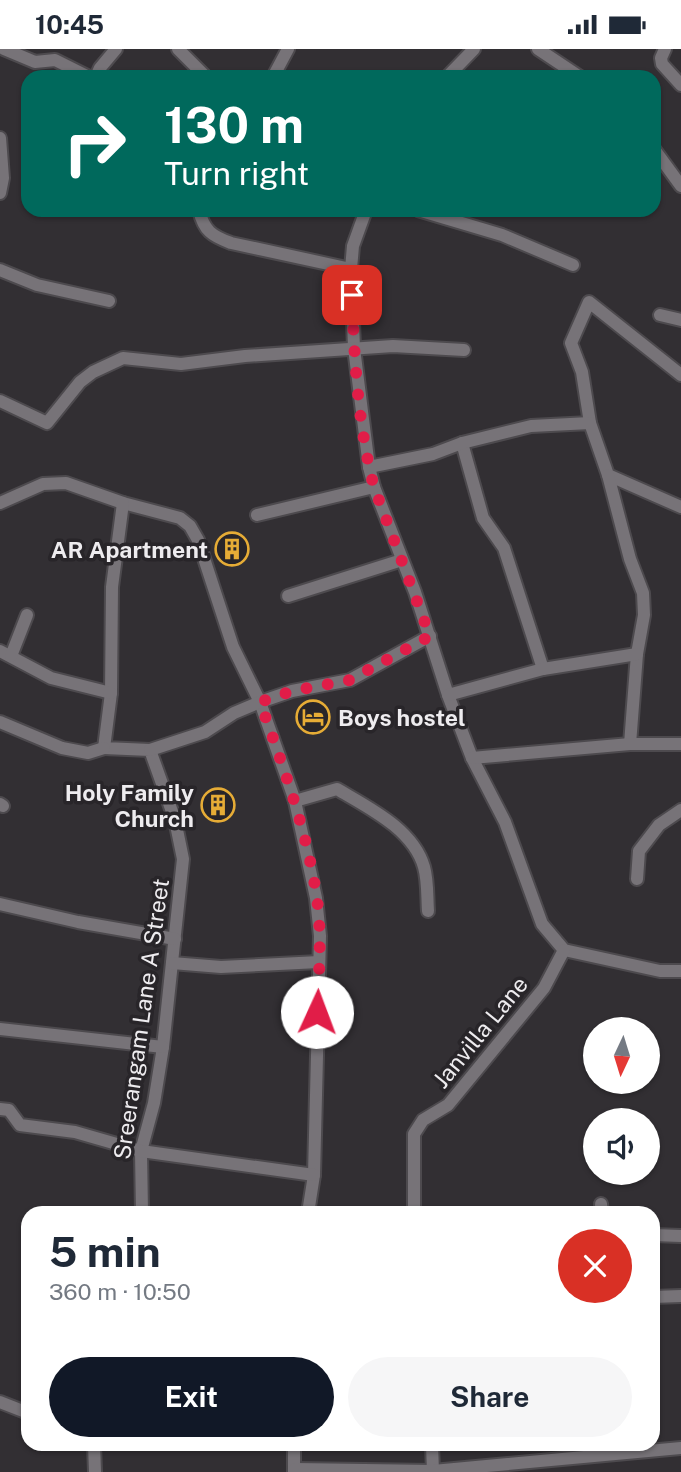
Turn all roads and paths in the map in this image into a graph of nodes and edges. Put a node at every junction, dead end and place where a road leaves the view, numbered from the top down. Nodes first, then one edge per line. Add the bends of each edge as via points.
1 (116, 49) edge
2 (178, 49) edge
3 (288, 49) edge
4 (474, 49) edge
5 (538, 49) edge
6 (665, 49) edge
7 (2, 50) edge
8 (75, 70) edge
9 (99, 70) edge
10 (198, 70) edge
11 (277, 70) edge
12 (454, 70) edge
13 (570, 70) edge
14 (681, 85) edge
15 (0, 138) edge
16 (661, 159) edge
17 (2, 178) edge
18 (681, 186) edge
19 (0, 193) edge
20 (201, 217) edge
21 (363, 217) edge
22 (442, 217) edge
23 (573, 265) dead end
24 (351, 269) junction
25 (0, 270) edge
26 (109, 300) dead end
27 (660, 315) dead end
28 (681, 320) edge
29 (354, 348) junction
30 (464, 350) dead end
31 (681, 375) edge
32 (0, 401) edge
33 (590, 423) junction
34 (462, 443) junction
35 (369, 467) junction
36 (608, 475) junction
37 (374, 487) junction
38 (0, 503) edge
39 (122, 503) junction
40 (681, 507) edge
41 (257, 515) dead end
42 (402, 560) junction
43 (288, 596) dead end
44 (27, 615) dead end
45 (430, 636) junction
46 (6, 654) edge
47 (638, 654) junction
48 (543, 669) junction
49 (111, 693) junction
50 (448, 695) junction
51 (260, 702) junction
52 (0, 722) edge
53 (630, 744) junction
54 (681, 744) edge
55 (104, 748) junction
56 (150, 750) junction
57 (472, 758) junction
58 (295, 801) junction
59 (681, 810) edge
60 (637, 879) dead end
61 (0, 904) edge
62 (428, 911) dead end
63 (175, 939) junction
64 (564, 950) junction
65 (319, 962) junction
66 (172, 963) junction
67 (681, 971) edge
68 (0, 1029) edge
69 (163, 1047) junction
70 (0, 1109) edge
71 (141, 1151) junction
72 (314, 1175) junction
73 (142, 1206) edge
74 (310, 1206) edge
75 (414, 1206) edge
76 (660, 1235) edge
77 (681, 1236) edge
78 (681, 1296) edge
79 (660, 1297) edge
80 (0, 1402) edge
81 (21, 1410) edge
82 (660, 1448) edge
83 (681, 1448) edge
84 (94, 1451) edge
85 (294, 1451) edge
86 (432, 1451) edge
87 (587, 1451) edge
88 (295, 1470) edge
89 (433, 1471) edge
90 (95, 1472) edge

1 - 9 street
2 - 10 street
3 - 11 street
4 - 12 street
5 - 13 street
6 - 14 street via 662,64
7 - 8 street via 35,62 55,60
15 - 17 street
16 - 18 street
17 - 19 street
20 - 24 street via 213,237
21 - 24 street
22 - 23 street via 502,235
24 - 29 street
25 - 26 street via 37,285
27 - 28 street
29 - 30 street
29 - 32 street via 181,364 123,358 80,383 47,423
29 - 35 street
31 - 33 street via 589,302 571,343 582,372
33 - 34 street via 531,426
33 - 36 street
34 - 35 street
34 - 48 street via 483,518 504,548
35 - 37 street
36 - 40 street
36 - 47 street via 643,593
37 - 41 street
37 - 42 street
38 - 39 street via 43,484 66,483
39 - 49 street via 112,587
39 - 51 street via 180,518 190,526 233,647
42 - 43 street
42 - 45 street
44 - 46 street
45 - 50 street
45 - 51 street via 350,680
46 - 49 street via 51,678
47 - 48 street
47 - 53 street
48 - 50 street
49 - 55 street
50 - 57 street
51 - 56 street via 205,733
51 - 58 street
52 - 55 street via 62,748 88,753
53 - 54 street
53 - 57 street
55 - 56 street
56 - 63 street, Sreerangam Lane A Street via 175,820 183,859
57 - 64 street via 505,822 542,924
58 - 62 street via 337,789 382,816 410,841 424,867
58 - 65 street via 317,898
59 - 60 street via 659,825 639,851
61 - 63 street
63 - 66 street, Sreerangam Lane A Street
64 - 67 street via 660,971
64 - 75 street, Janvilla Lane via 544,988 448,1105 423,1120 414,1134
65 - 66 street via 221,967
65 - 72 street
66 - 69 street, Sreerangam Lane A Street
68 - 69 street, Sreerangam Lane A Street
69 - 71 street, Sreerangam Lane A Street
70 - 71 street via 9,1110 20,1125 75,1132
71 - 72 street
71 - 73 street, Sreerangam Lane A Street
72 - 74 street
76 - 77 street
78 - 79 street
80 - 81 street
82 - 83 street
84 - 90 street
85 - 88 street
86 - 89 street
87 - 89 street
88 - 89 street

